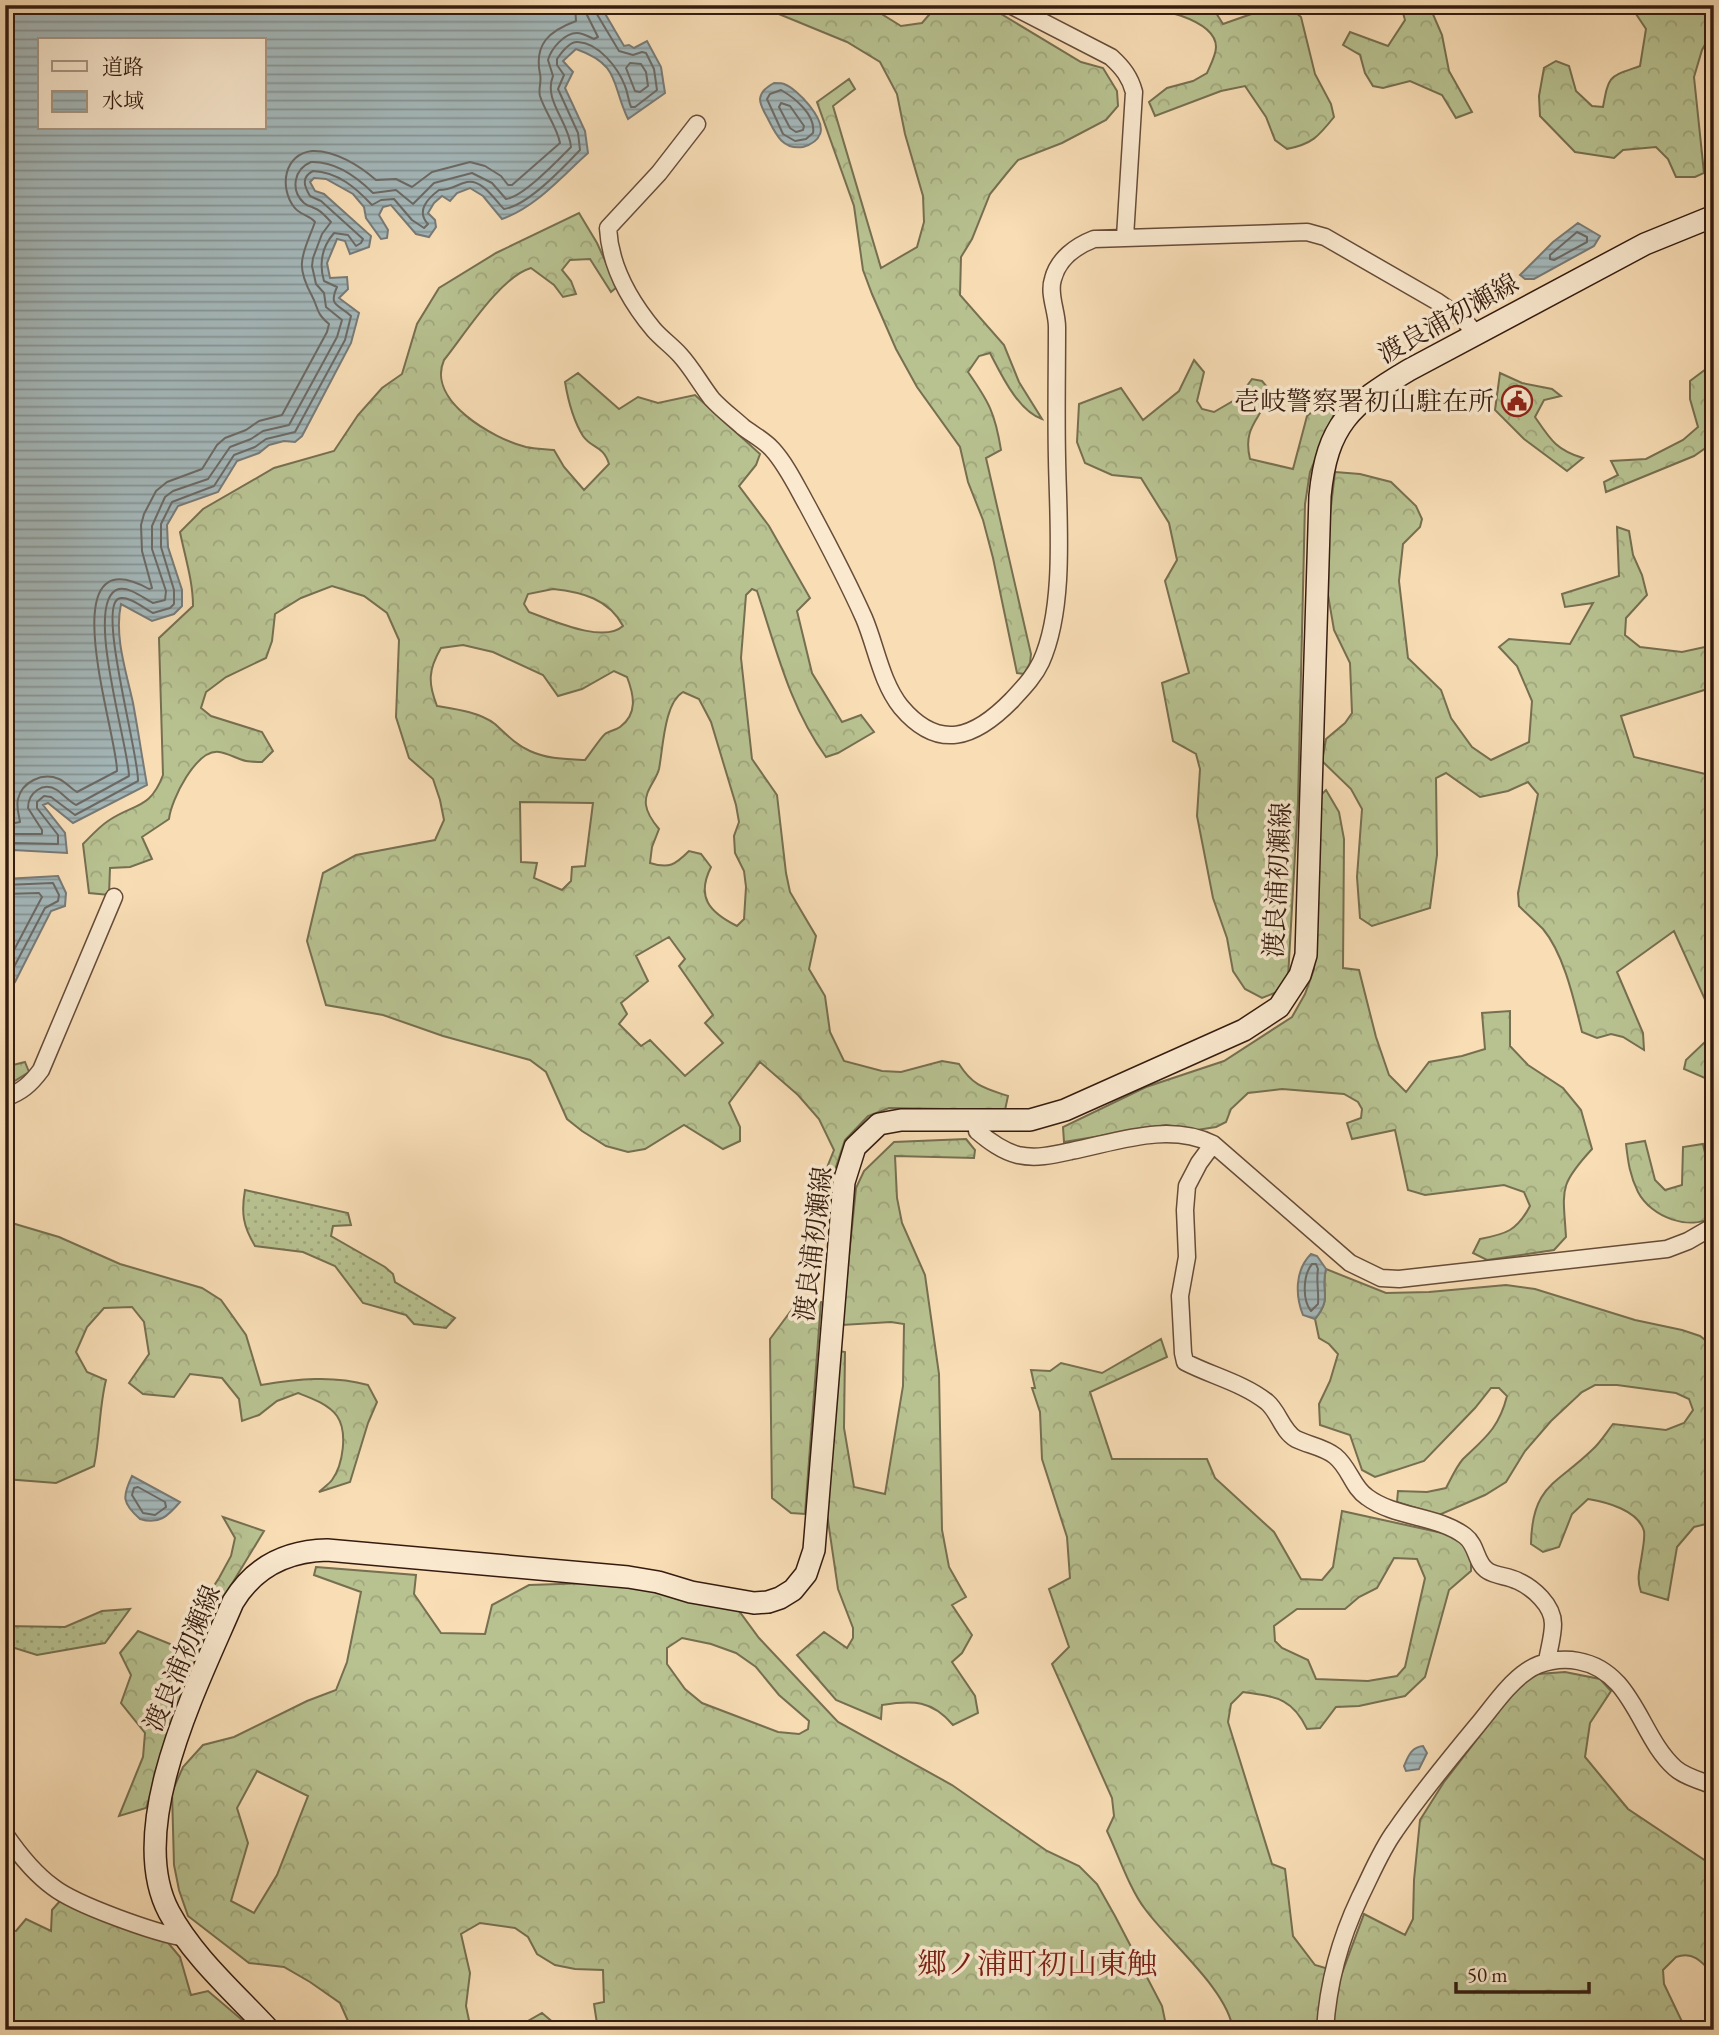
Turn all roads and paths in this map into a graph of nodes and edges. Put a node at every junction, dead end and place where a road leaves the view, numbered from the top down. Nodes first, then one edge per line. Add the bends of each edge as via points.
1 (1010, 5) edge
2 (697, 124) dead end
3 (1714, 216) edge
4 (1125, 237) junction
5 (1475, 333) junction
6 (114, 897) dead end
7 (5, 1098) edge
8 (977, 1120) junction
9 (1213, 1144) junction
10 (1714, 1226) edge
11 (1547, 1661) junction
12 (1714, 1786) edge
13 (5, 1834) edge
14 (185, 1938) junction
15 (269, 2030) edge
16 (1325, 2030) edge

1 - 4 street via 1111,57 1131,81
2 - 4 street via 608,228 613,265 654,330 681,355 713,400 772,449 831,551 899,704 921,727 939,734 967,734 998,714 1030,681 1044,654 1056,594 1058,526 1053,278 1060,264 1082,244
3 - 5 main road, 渡良浦初瀬線 via 1645,244
4 - 5 street via 1307,232 1325,237 1438,302
5 - 8 main road, 渡良浦初瀬線 via 1376,390 1354,408 1327,451 1316,592 1306,955 1290,993 1279,1007 1244,1030 1065,1110 1030,1120
6 - 7 street via 41,1070 20,1093
8 - 9 street via 977,1131 994,1145 1029,1156 1172,1133
8 - 14 main road, 渡良浦初瀬線 via 901,1120 879,1125 855,1147 844,1182 814,1550 806,1574 793,1590 754,1603 628,1577 327,1550 271,1563 243,1586 182,1724 159,1802 156,1844 160,1885
9 - 10 street via 1341,1257 1381,1278 1667,1249
9 - 11 street via 1187,1186 1187,1257 1180,1296 1185,1362 1266,1401 1294,1438 1332,1454 1347,1467 1364,1496 1467,1537 1483,1567 1535,1591 1553,1622
11 - 12 street via 1579,1661 1600,1670 1632,1699 1662,1754 1678,1770
11 - 16 street via 1527,1671 1494,1704 1393,1832 1359,1899 1333,1968
13 - 14 street via 53,1887 76,1900
14 - 15 main road, 渡良浦初瀬線

